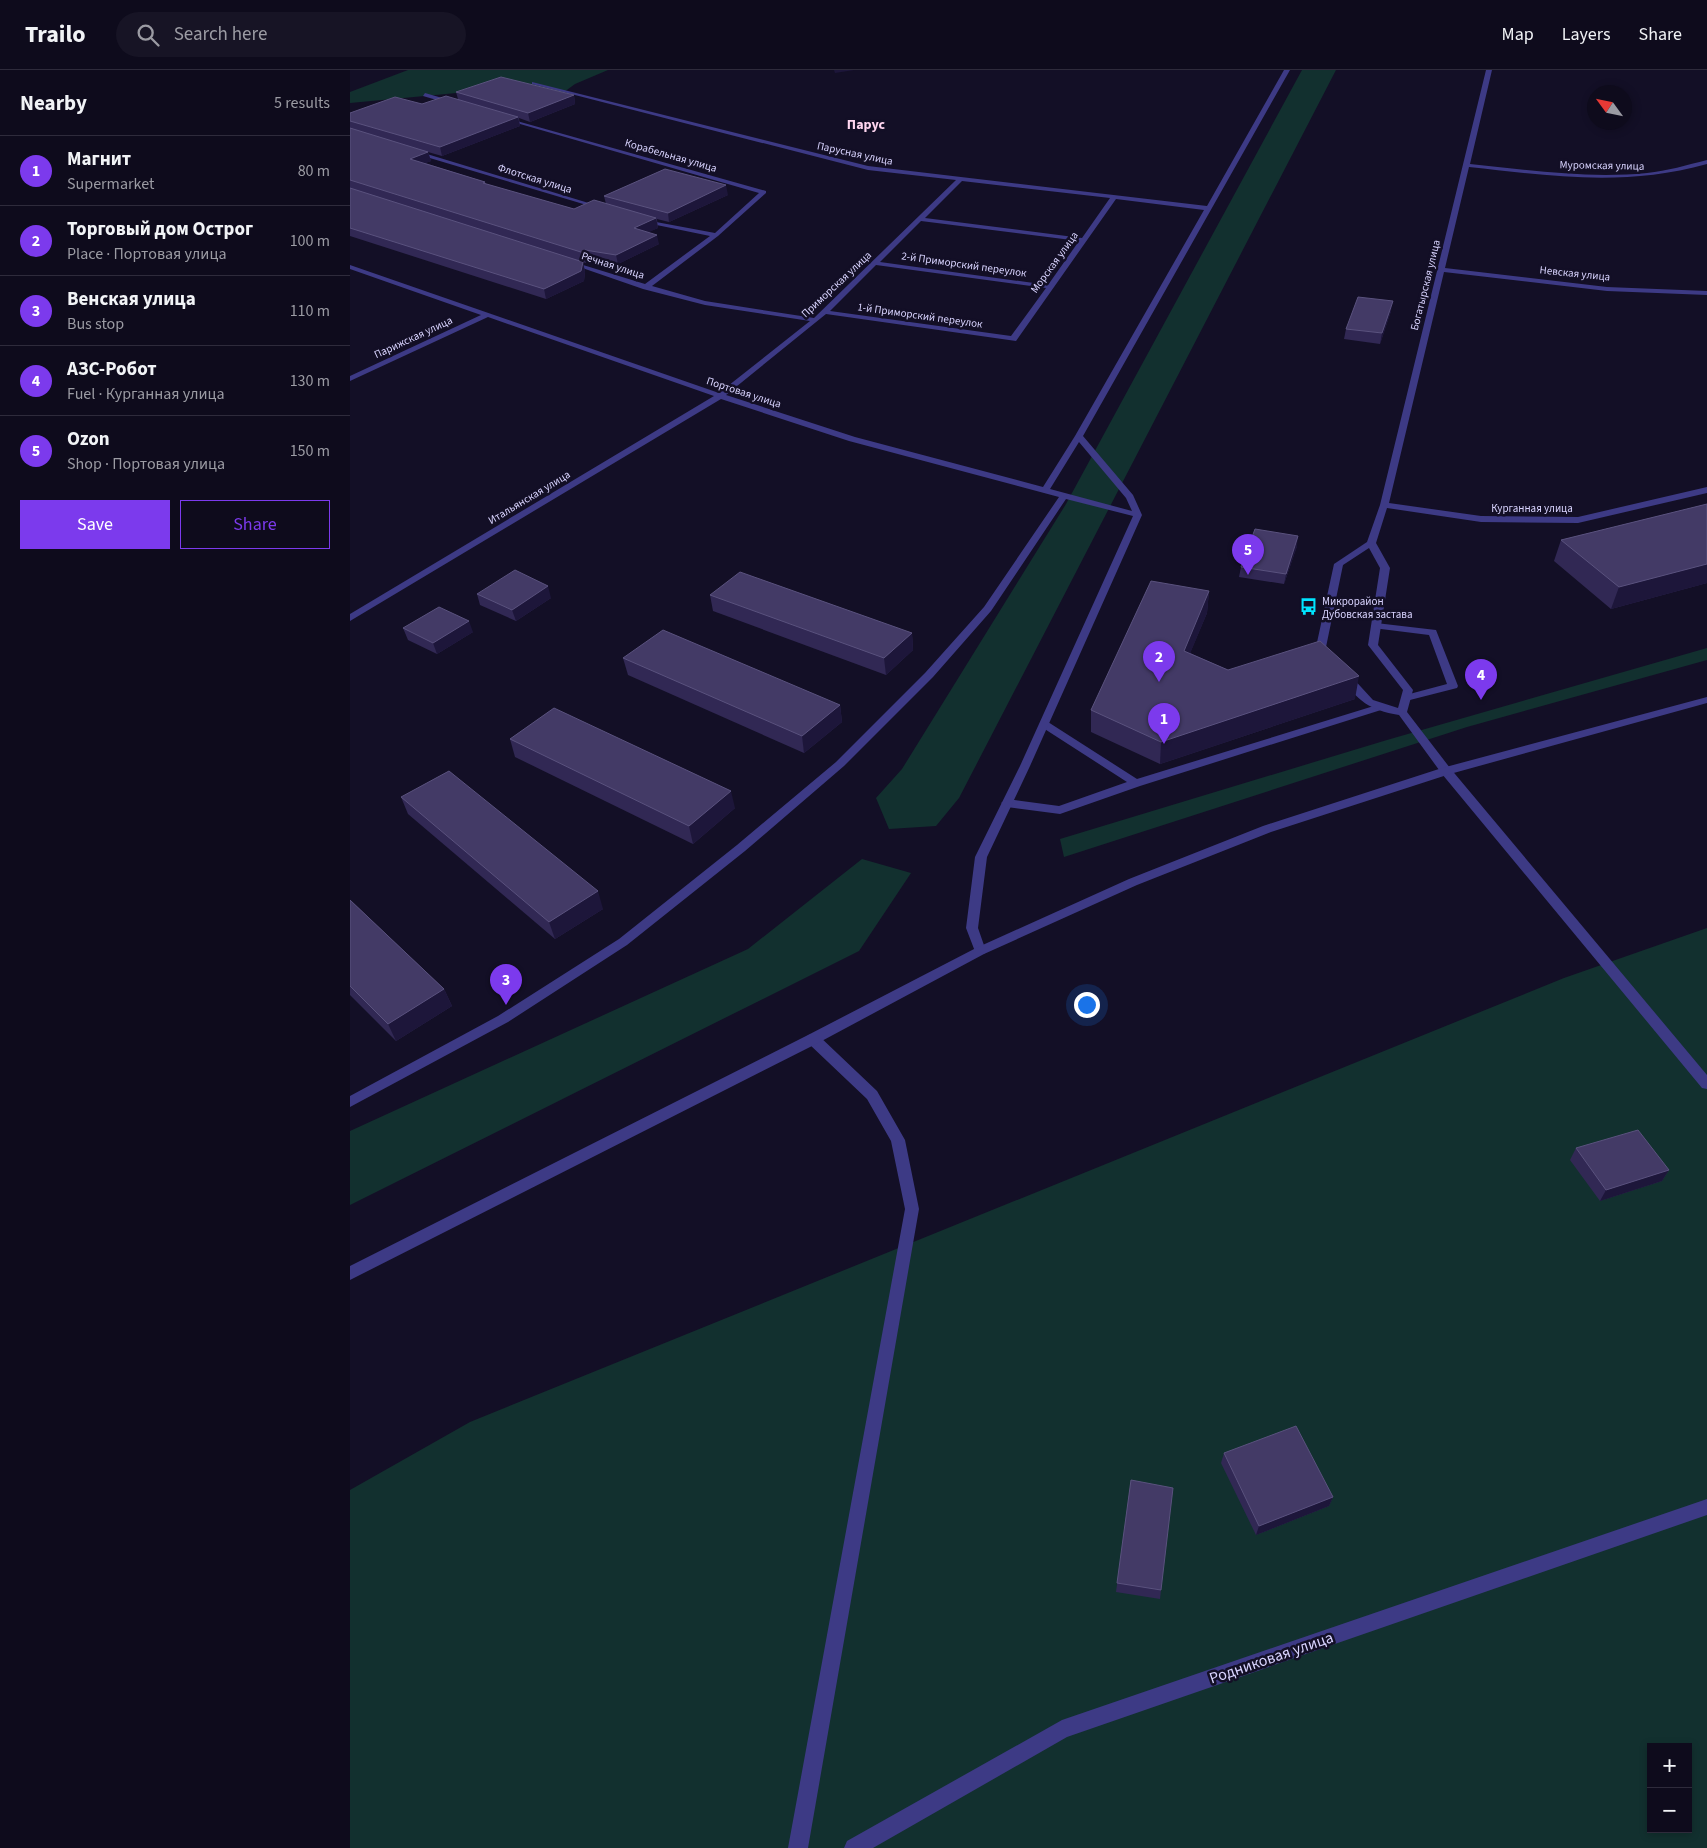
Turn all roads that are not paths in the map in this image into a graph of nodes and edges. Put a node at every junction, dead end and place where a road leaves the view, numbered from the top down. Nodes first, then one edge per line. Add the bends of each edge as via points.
1 (1286, 70) edge
2 (1488, 70) edge
3 (534, 84) edge
4 (425, 95) dead end
5 (463, 106) edge
6 (501, 117) edge
7 (407, 150) edge
8 (1707, 162) edge
9 (1466, 164) junction
10 (960, 180) junction
11 (1114, 198) junction
12 (1208, 208) junction
13 (614, 212) edge
14 (633, 217) edge
15 (920, 219) junction
16 (716, 235) junction
17 (1084, 240) junction
18 (563, 261) edge
19 (875, 263) junction
20 (350, 267) edge
21 (1441, 270) junction
22 (1050, 287) junction
23 (646, 288) junction
24 (1707, 292) edge
25 (824, 312) junction
26 (486, 315) junction
27 (816, 320) junction
28 (1013, 339) joint
29 (350, 379) edge
30 (720, 396) junction
31 (1079, 436) junction
32 (1045, 490) junction
33 (1707, 490) edge
34 (1064, 495) junction
35 (1384, 505) junction
36 (1138, 515) junction
37 (1371, 543) junction
38 (350, 618) edge
39 (1376, 626) junction
40 (1406, 698) junction
41 (1707, 700) edge
42 (1377, 708) junction
43 (1402, 712) junction
44 (1044, 724) junction
45 (1446, 771) junction
46 (1136, 782) junction
47 (1007, 803) junction
48 (980, 951) junction
49 (812, 1039) junction
50 (1707, 1084) edge
51 (350, 1102) edge
52 (350, 1273) edge
53 (1707, 1507) edge
54 (798, 1848) edge
55 (854, 1848) edge

1 - 12 street
2 - 9 street, Богатырская улица
3 - 10 street, Парусная улица via 868,168
4 - 5 street
6 - 16 street, Корабельная улица via 764,192
7 - 13 street, Флотская улица
8 - 9 street, Муромская улица via 1655,175 1624,177 1580,177
9 - 21 street, Богатырская улица
10 - 11 street, Парусная улица
10 - 15 street, Приморская улица
11 - 12 street, Парусная улица
11 - 17 street, Морская улица
12 - 31 street
14 - 16 street
15 - 17 street
15 - 19 street, Приморская улица
16 - 23 street, Корабельная улица
17 - 22 street, Морская улица
18 - 23 street, Речная улица
19 - 22 street, 2-й Приморский переулок
19 - 25 street, Приморская улица
20 - 26 street, Портовая улица
21 - 24 street, Невская улица via 1587,287
21 - 35 street, Богатырская улица
22 - 28 street, Морская улица
23 - 27 street, Речная улица via 705,303
25 - 27 street, Приморская улица
25 - 28 street, 1-й Приморский переулок
26 - 29 street, Парижская улица
26 - 30 street, Портовая улица
27 - 30 street, Приморская улица
30 - 32 street, Портовая улица via 852,439
30 - 38 street, Итальянская улица
31 - 32 street
31 - 36 street via 1130,497
32 - 34 street, Портовая улица
33 - 35 street, Курганная улица via 1578,520 1481,519
34 - 36 street, Портовая улица
34 - 51 street via 988,609 930,676 840,764 623,942 503,1019
35 - 37 street, Богатырская улица
36 - 44 street
37 - 39 street via 1385,568
37 - 42 street via 1339,564 1321,647 1366,702
39 - 40 street via 1373,646 1408,690
39 - 40 street via 1433,632 1453,686
40 - 43 street
41 - 45 street
42 - 43 street
42 - 46 street
43 - 45 street
44 - 46 street
44 - 47 street
45 - 48 street via 1267,829 1133,882
45 - 50 street
46 - 47 street via 1060,810
47 - 48 street via 981,857 972,928
48 - 49 street
49 - 52 street
49 - 54 street via 872,1095 898,1140 912,1209
53 - 55 street, Родниковая улица via 1062,1729

